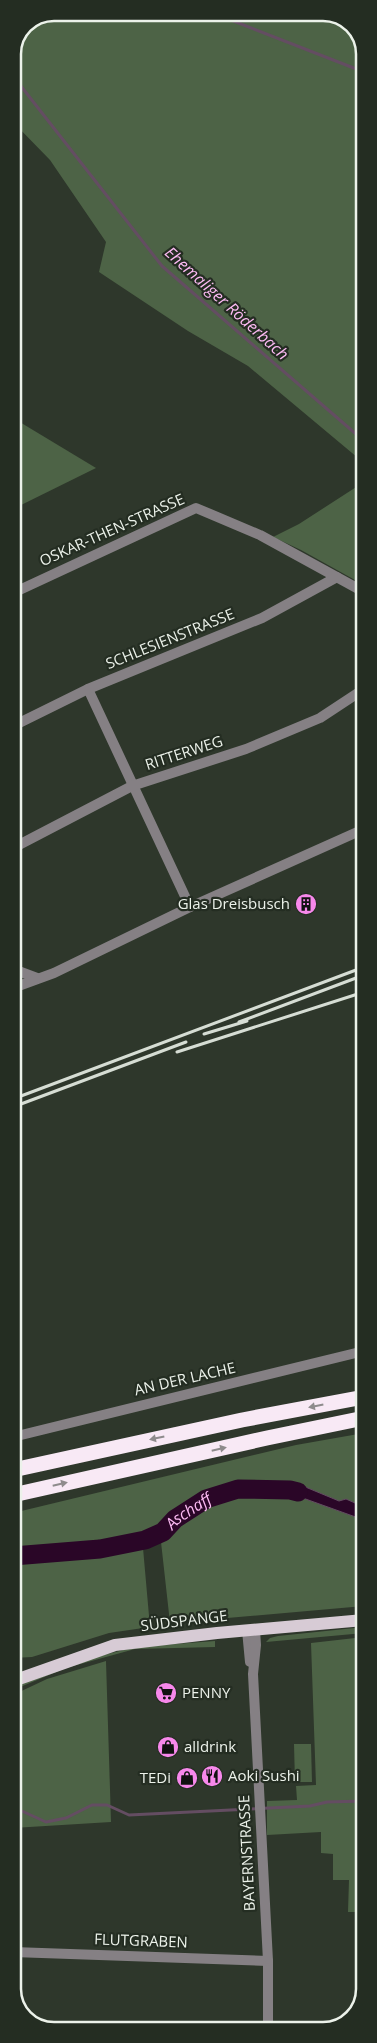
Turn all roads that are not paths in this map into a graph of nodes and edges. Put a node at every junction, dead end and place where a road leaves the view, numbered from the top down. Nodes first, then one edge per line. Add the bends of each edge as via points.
1 (337, 577) junction
2 (355, 587) edge
3 (21, 589) edge
4 (88, 689) junction
5 (355, 695) edge
6 (21, 722) edge
7 (132, 786) junction
8 (355, 833) edge
9 (21, 844) edge
10 (190, 906) junction
11 (21, 972) edge
12 (36, 978) junction
13 (21, 984) edge
14 (356, 1353) edge
15 (356, 1399) edge
16 (356, 1420) edge
17 (22, 1435) edge
18 (22, 1468) edge
19 (22, 1493) edge
20 (356, 1621) edge
21 (251, 1630) junction
22 (22, 1678) edge
23 (22, 1952) edge
24 (268, 1961) junction
25 (268, 2021) edge

1 - 2 street
1 - 3 street, OSKAR-THEN-STRASSE via 260,535 196,508
1 - 4 street, SCHLESIENSTRASSE via 262,618
4 - 6 street, SCHLESIENSTRASSE
4 - 7 street
5 - 7 street, RITTERWEG via 320,718 246,749
7 - 9 street, RITTERWEG
7 - 10 street
8 - 10 street
10 - 12 street
11 - 12 street
12 - 13 street
14 - 17 street, AN DER LACHE
15 -> 18 highway
19 -> 16 highway
20 - 21 main road, SÜDSPANGE
21 - 22 main road, SÜDSPANGE via 115,1645
21 - 24 street, BAYERNSTRASSE
23 - 24 street, FLUTGRABEN
24 - 25 street, BAYERNSTRASSE

